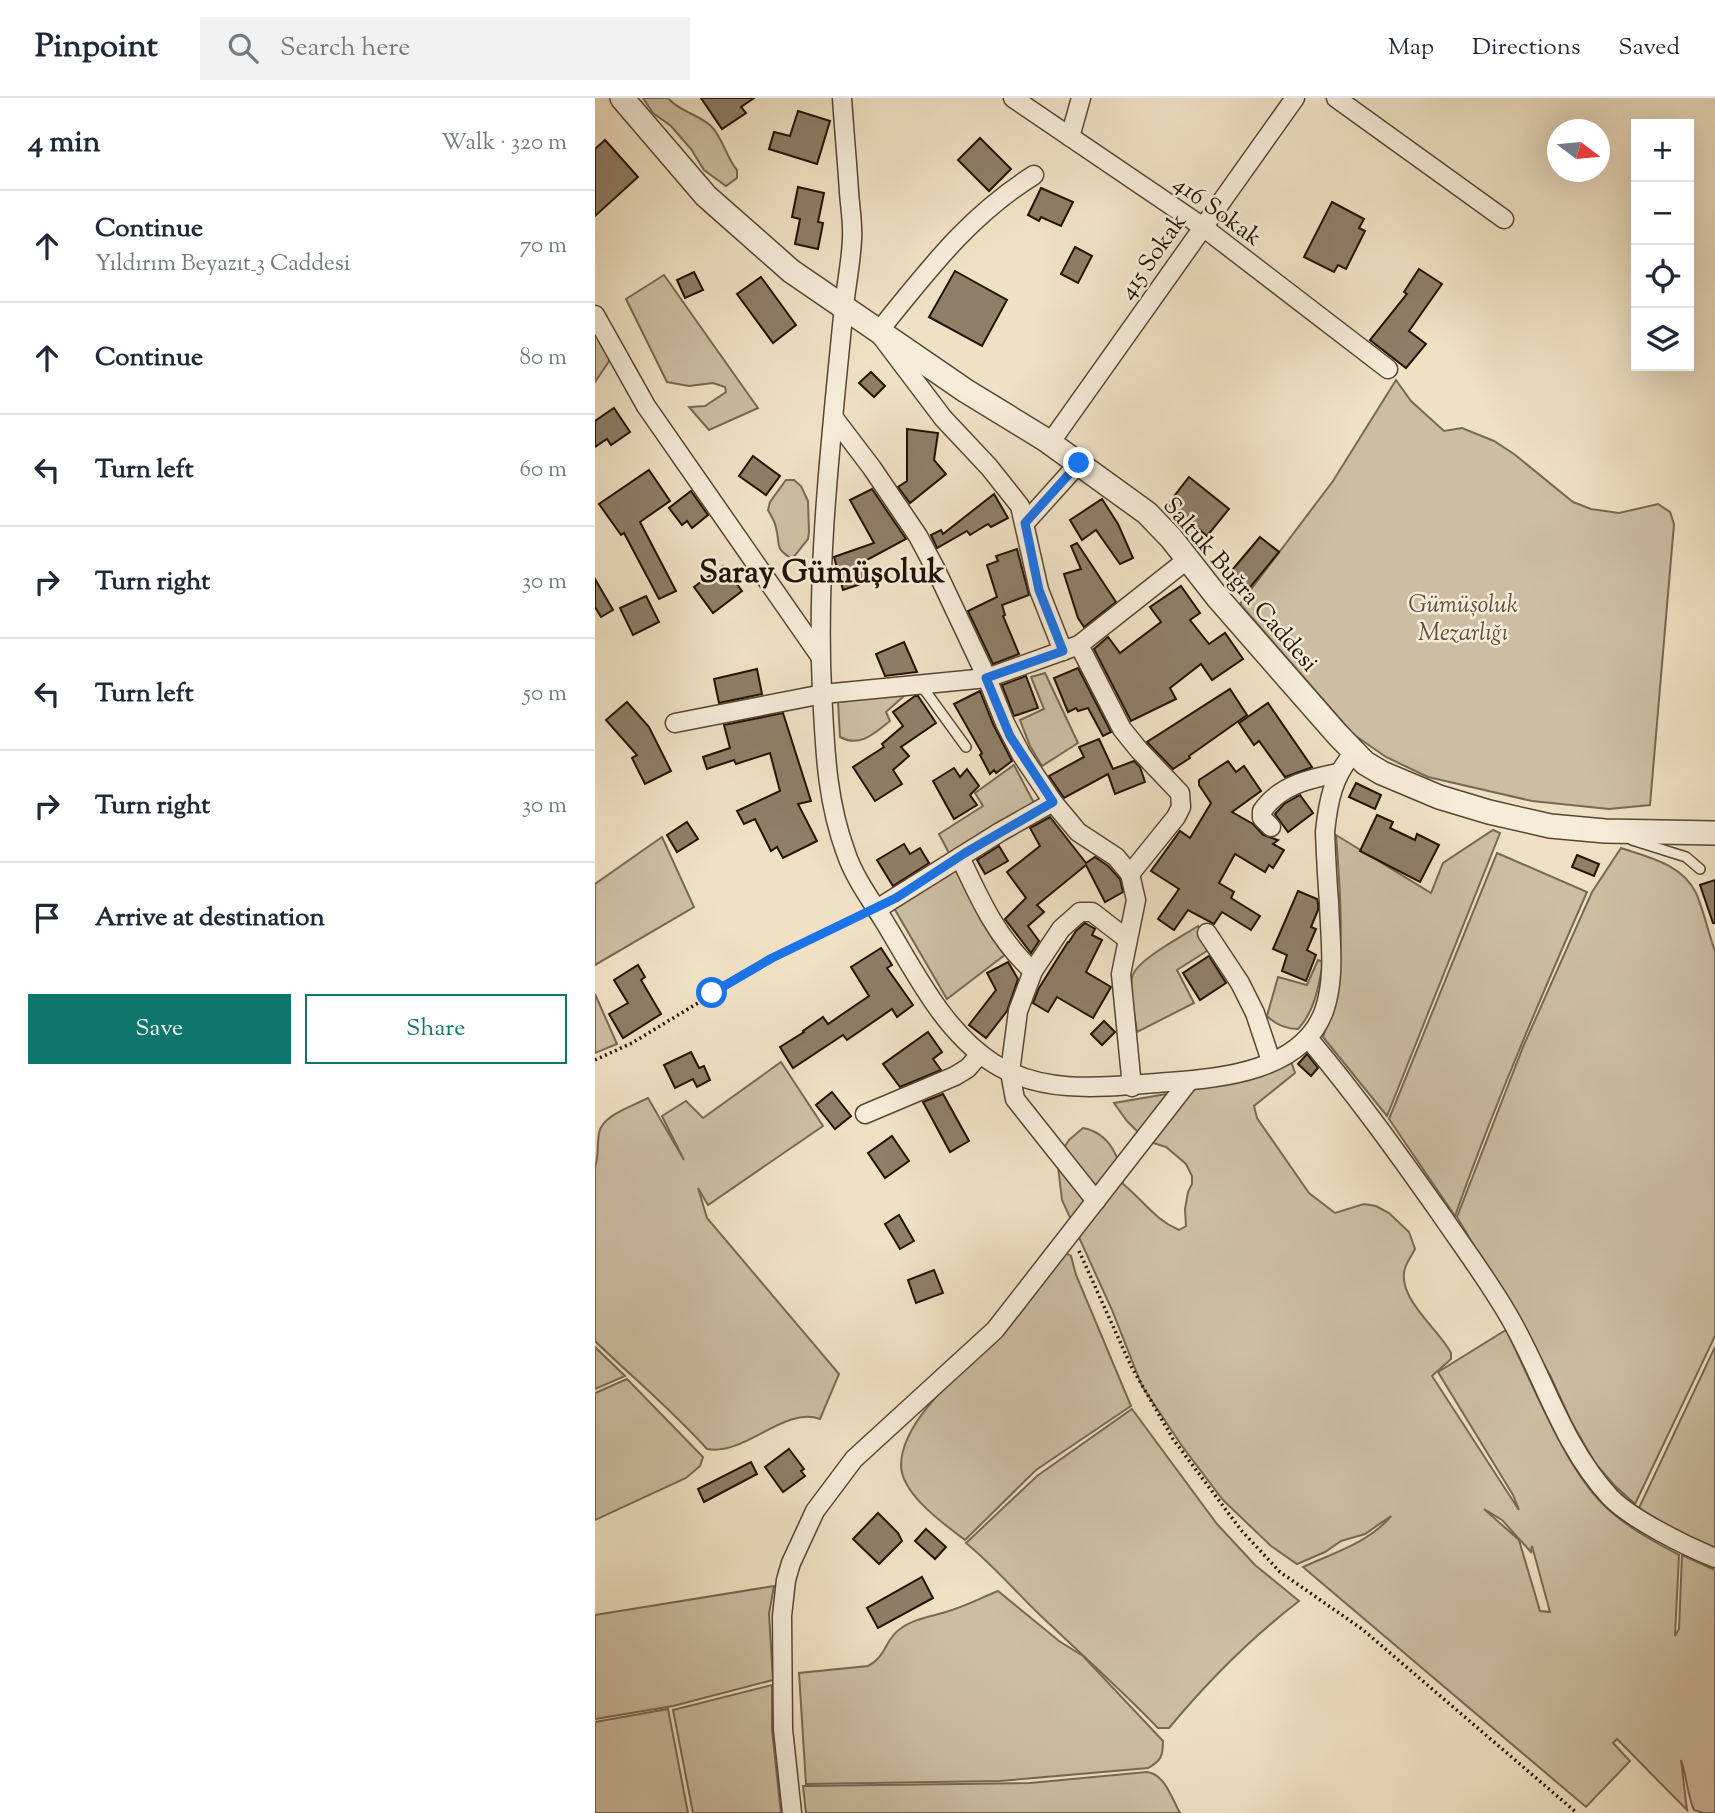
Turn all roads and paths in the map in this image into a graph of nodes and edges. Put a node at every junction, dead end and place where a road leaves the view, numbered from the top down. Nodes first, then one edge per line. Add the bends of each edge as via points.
1 (622, 98) edge
2 (842, 98) edge
3 (1013, 98) edge
4 (1081, 98) edge
5 (1295, 98) edge
6 (1336, 98) edge
7 (1070, 136) junction
8 (1034, 175) dead end
9 (1504, 219) dead end
10 (1203, 227) junction
11 (843, 309) junction
12 (595, 315) edge
13 (878, 332) junction
14 (1388, 369) dead end
15 (834, 418) junction
16 (1050, 443) junction
17 (1079, 463) junction
18 (1025, 523) junction
19 (1188, 559) junction
20 (1071, 648) junction
21 (820, 656) junction
22 (986, 678) junction
23 (921, 685) junction
24 (823, 694) junction
25 (675, 723) dead end
26 (966, 747) dead end
27 (1354, 753) junction
28 (1338, 773) junction
29 (1053, 802) junction
30 (1271, 827) dead end
31 (1605, 831) junction
32 (1715, 833) edge
33 (960, 857) junction
34 (1700, 869) dead end
35 (1130, 874) junction
36 (877, 909) junction
37 (1207, 933) dead end
38 (1127, 939) junction
39 (1033, 971) junction
40 (1308, 1038) junction
41 (981, 1054) junction
42 (595, 1060) edge
43 (1271, 1062) junction
44 (1010, 1073) junction
45 (1189, 1081) junction
46 (1132, 1087) junction
47 (865, 1114) dead end
48 (1096, 1201) junction
49 (1071, 1233) junction
50 (1715, 1558) edge
51 (792, 1813) edge
52 (1577, 1813) edge

1 - 11 street, Saltuk Buğra Caddesi via 715,204 791,271
2 - 11 street via 853,236
3 - 7 street, 416 Sokak
4 - 7 street
5 - 10 street, 415 Sokak
6 - 9 street
7 - 10 street, 416 Sokak
8 - 13 street via 970,223
10 - 14 street, 416 Sokak
10 - 16 street, 415 Sokak
11 - 13 street, Saltuk Buğra Caddesi
11 - 15 street
12 - 21 street via 646,406
13 - 16 street, Saltuk Buğra Caddesi
13 - 18 street via 943,418 1010,493
15 - 21 street
15 - 22 street via 918,536
16 - 17 street, Saltuk Buğra Caddesi
17 - 18 street
17 - 19 street, Saltuk Buğra Caddesi via 1147,513
18 - 20 street via 1039,590
19 - 20 street
19 - 27 street, Saltuk Buğra Caddesi
20 - 22 street
20 - 35 street via 1122,729 1180,793 1176,817
21 - 24 street
22 - 23 street
22 - 29 street via 1010,736
23 - 24 street
23 - 26 lane
24 - 25 street
24 - 36 street via 824,758 834,808 846,855
27 - 28 street
27 - 31 street, Saltuk Buğra Caddesi via 1382,773 1439,797 1550,826
28 - 30 street via 1308,779 1277,794 1262,811
28 - 40 street via 1325,832 1332,954 1329,988 1324,1011
29 - 33 street
29 - 35 street via 1078,832 1116,857
31 - 32 street, Saltuk Buğra Caddesi
31 - 34 lane via 1686,857
33 - 36 street
33 - 39 street via 998,931
35 - 38 street via 1136,900
36 - 41 street via 944,1016
36 - 42 path via 772,958 632,1043
37 - 43 street via 1255,1013
38 - 39 street via 1101,917 1086,911 1061,929
38 - 46 street via 1121,991
39 - 44 street via 1014,1029
40 - 43 street
40 - 50 street via 1366,1110 1505,1310 1571,1445 1595,1479 1630,1513
41 - 44 street
41 - 47 street via 955,1076
43 - 45 street via 1240,1074
44 - 46 street via 1069,1086
44 - 48 street via 1015,1099
45 - 46 street
45 - 48 street
48 - 49 street
49 - 51 street via 995,1330 855,1459 815,1511 801,1538 786,1580 782,1616 783,1729
49 - 52 path via 1131,1366 1173,1439 1241,1530 1280,1572 1362,1629

